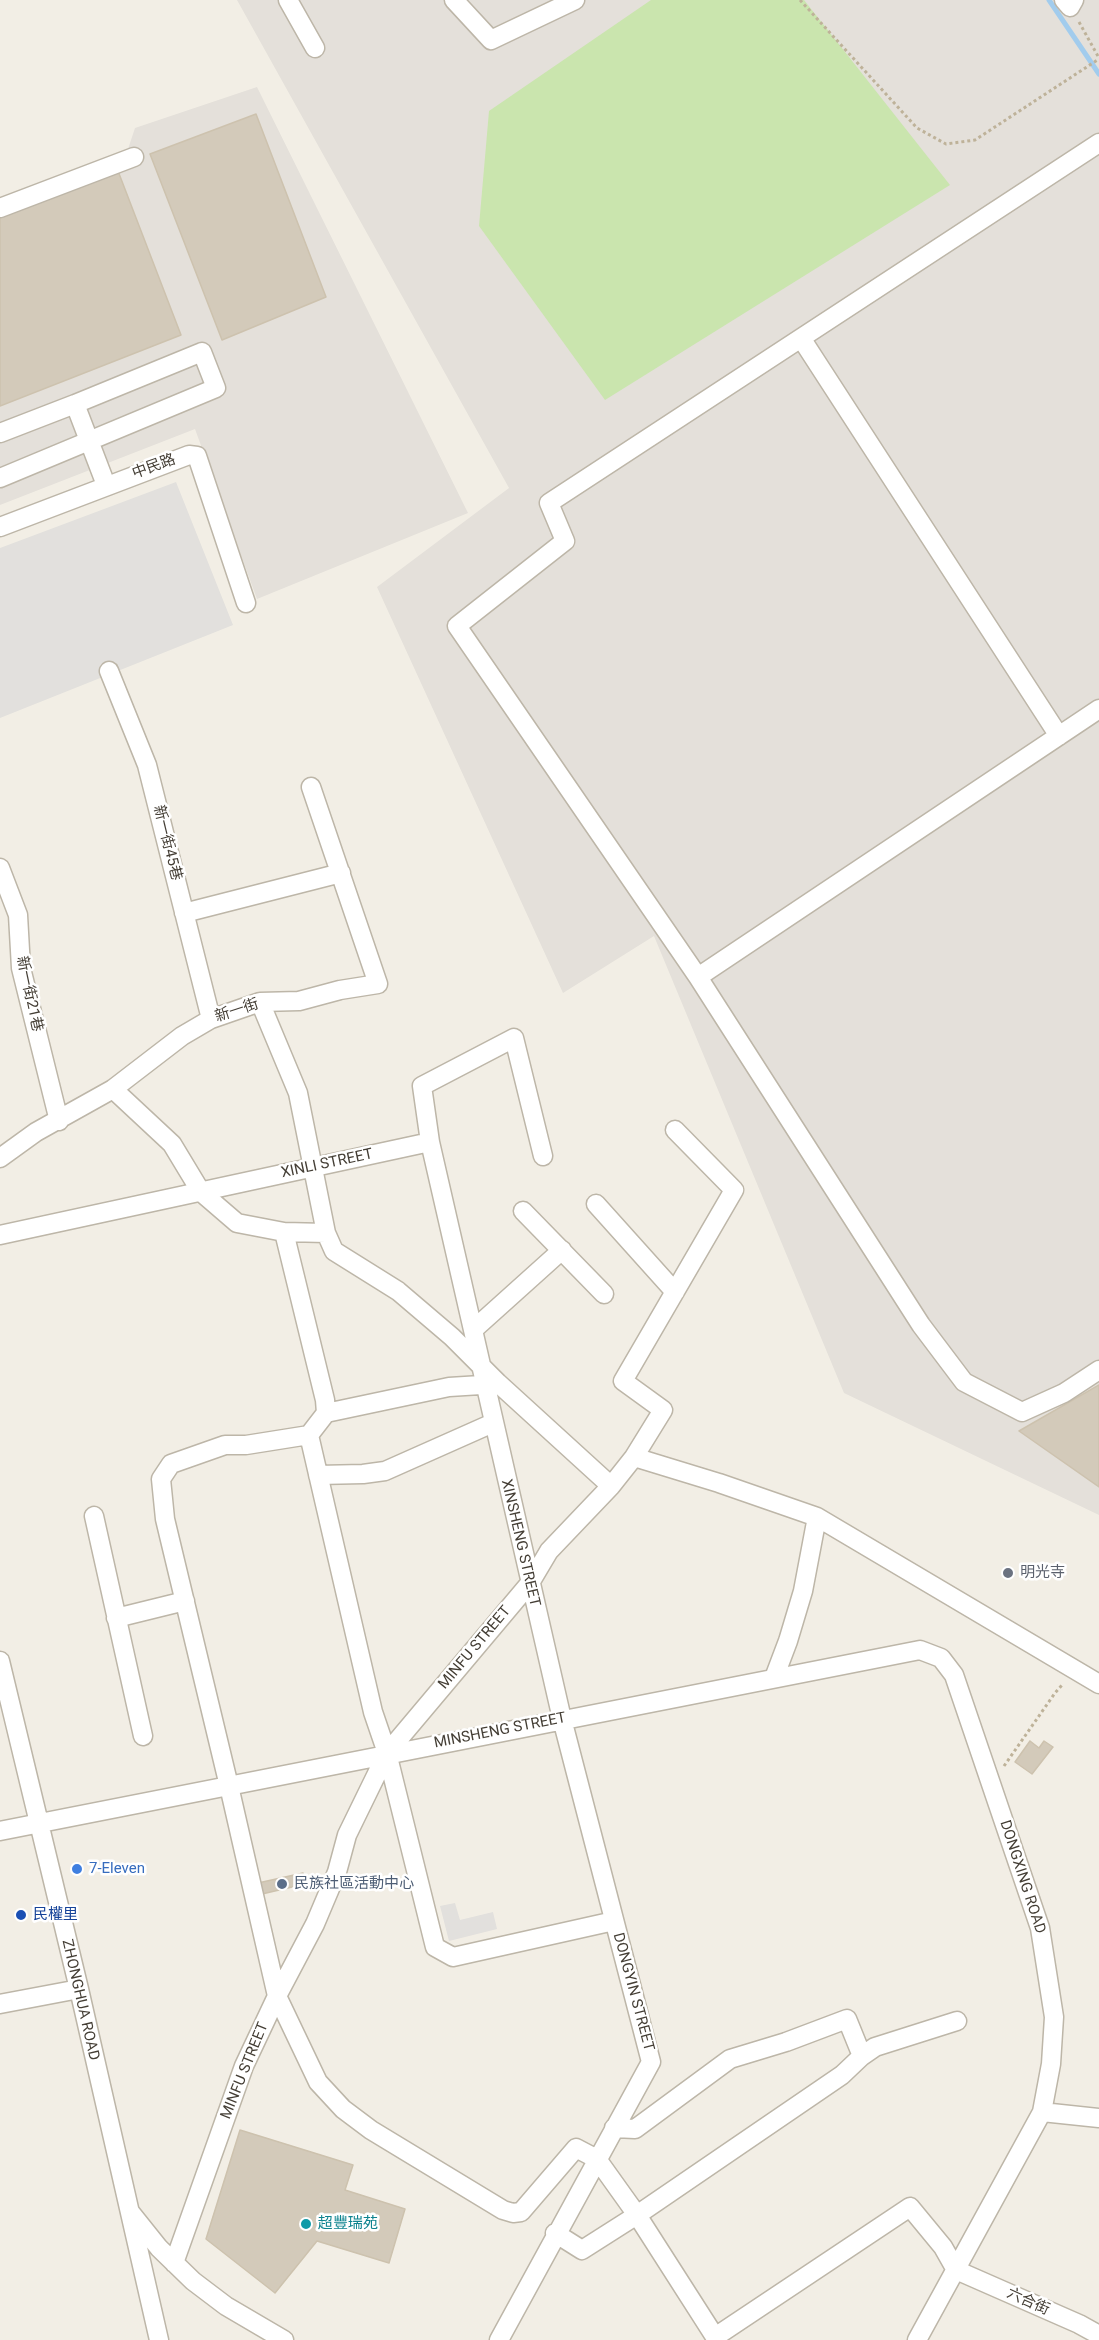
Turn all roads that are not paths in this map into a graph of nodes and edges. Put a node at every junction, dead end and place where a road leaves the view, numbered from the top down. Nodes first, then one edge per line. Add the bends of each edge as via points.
1 (288, 0) edge
2 (454, 0) edge
3 (575, 0) edge
4 (315, 48) dead end
5 (1099, 143) edge
6 (134, 157) dead end
7 (0, 208) edge
8 (801, 339) junction
9 (75, 404) junction
10 (0, 433) edge
11 (90, 441) junction
12 (0, 478) edge
13 (106, 485) junction
14 (0, 527) edge
15 (246, 603) dead end
16 (109, 671) dead end
17 (1099, 709) edge
18 (1059, 736) junction
19 (311, 787) dead end
20 (0, 867) edge
21 (341, 873) junction
22 (184, 913) junction
23 (698, 977) junction
24 (260, 1002) junction
25 (211, 1019) junction
26 (113, 1089) junction
27 (59, 1121) junction
28 (675, 1130) dead end
29 (430, 1142) junction
30 (543, 1156) dead end
31 (0, 1158) edge
32 (313, 1167) junction
33 (201, 1192) junction
34 (596, 1204) dead end
35 (523, 1211) dead end
36 (284, 1232) junction
37 (326, 1233) junction
38 (0, 1235) edge
39 (562, 1250) junction
40 (675, 1292) junction
41 (604, 1294) dead end
42 (473, 1330) junction
43 (481, 1366) junction
44 (1099, 1370) edge
45 (492, 1384) junction
46 (326, 1413) junction
47 (493, 1423) junction
48 (309, 1436) junction
49 (634, 1457) junction
50 (318, 1475) junction
51 (611, 1486) junction
52 (94, 1516) dead end
53 (817, 1516) junction
54 (530, 1583) junction
55 (184, 1601) junction
56 (116, 1618) junction
57 (0, 1661) edge
58 (954, 1675) joint
59 (774, 1678) junction
60 (1099, 1684) edge
61 (562, 1719) junction
62 (143, 1736) dead end
63 (387, 1753) junction
64 (229, 1786) junction
65 (37, 1822) junction
66 (0, 1831) edge
67 (614, 1921) junction
68 (78, 1989) junction
69 (277, 1996) junction
70 (0, 2004) edge
71 (957, 2021) dead end
72 (862, 2056) junction
73 (1042, 2112) junction
74 (1099, 2118) edge
75 (614, 2128) junction
76 (597, 2159) junction
77 (127, 2206) junction
78 (637, 2215) junction
79 (555, 2233) junction
80 (174, 2263) junction
81 (956, 2270) junction
82 (1099, 2335) edge
83 (716, 2338) edge
84 (159, 2340) edge
85 (281, 2340) edge
86 (499, 2340) edge
87 (917, 2340) edge

1 - 4 street
2 - 3 street via 491,40
5 - 8 street
6 - 7 street
8 - 18 street
8 - 23 street via 549,504 565,541 457,626
9 - 10 street
9 - 11 street
9 - 11 street via 202,352 216,388
11 - 12 street
11 - 13 street
13 - 14 street, 中民路
13 - 15 street, 中民路 via 189,454 197,456
16 - 22 street, 新一街45巷 via 147,765
17 - 18 street
18 - 23 street
19 - 21 street, 新一街
20 - 27 street, 新一街21巷 via 18,915 21,968
21 - 22 street
21 - 24 street, 新一街 via 378,984 299,1001
22 - 25 street, 新一街45巷
23 - 44 street via 921,1325 964,1382 1022,1412 1064,1393
24 - 25 street, 新一街
24 - 32 street via 298,1093
25 - 26 street, 新一街 via 182,1036
26 - 27 street, 新一街
26 - 33 street via 172,1144
27 - 31 street, 新一街
28 - 40 street via 734,1190
29 - 30 street via 422,1086 514,1038
29 - 32 street, XINLI STREET
29 - 42 street
32 - 33 street, XINLI STREET
32 - 37 street
33 - 36 street via 237,1223
33 - 38 street, XINLI STREET
34 - 40 street
35 - 39 street
36 - 37 street
36 - 46 street
37 - 43 street via 334,1251 398,1291
39 - 41 street
39 - 42 street
40 - 49 street, MINFU STREET via 623,1381 663,1410
42 - 43 street
43 - 45 street, XINSHENG STREET
45 - 46 street via 449,1387
45 - 47 street, XINSHENG STREET
45 - 51 street
46 - 48 street
47 - 50 street via 385,1471
47 - 54 street, XINSHENG STREET
48 - 50 street
48 - 55 street via 225,1445 171,1464 161,1479 165,1519
49 - 51 street, MINFU STREET
49 - 53 street
50 - 63 street
51 - 54 street, MINFU STREET via 549,1551
52 - 56 street
53 - 59 street via 803,1591
53 - 60 street
54 - 61 street, XINSHENG STREET
54 - 63 street, MINFU STREET
55 - 56 street
55 - 64 street
56 - 62 street
57 - 65 street, ZHONGHUA ROAD
58 - 59 street, MINSHENG STREET via 941,1658 920,1650
58 - 73 street, DONGXING ROAD via 1040,1928 1054,2017
59 - 61 street, MINSHENG STREET
61 - 63 street, MINSHENG STREET
61 - 67 street, DONGYIN STREET
63 - 64 street, MINSHENG STREET
63 - 67 street via 435,1947 453,1957
63 - 69 street, MINFU STREET via 347,1835 337,1872 315,1924
64 - 65 street, MINSHENG STREET
64 - 69 street
65 - 66 street, MINSHENG STREET
65 - 68 street, ZHONGHUA ROAD
67 - 75 street, DONGYIN STREET via 651,2062
68 - 70 street
68 - 77 street, ZHONGHUA ROAD
69 - 76 street via 318,2082 343,2109 503,2210 521,2212 576,2148
69 - 80 street, MINFU STREET via 244,2066
71 - 72 street via 875,2047
72 - 75 street via 847,2019 730,2059 636,2129
72 - 78 street via 842,2075
73 - 74 street
73 - 81 street, DONGXING ROAD
75 - 76 street, DONGYIN STREET
76 - 78 street
76 - 79 street, DONGYIN STREET
77 - 80 street
77 - 84 street, ZHONGHUA ROAD
78 - 79 street via 582,2250
78 - 83 street
79 - 86 street, DONGYIN STREET
80 - 85 street via 225,2306
81 - 82 street, 六合街
81 - 83 street via 943,2247 910,2207
81 - 87 street, DONGXING ROAD

